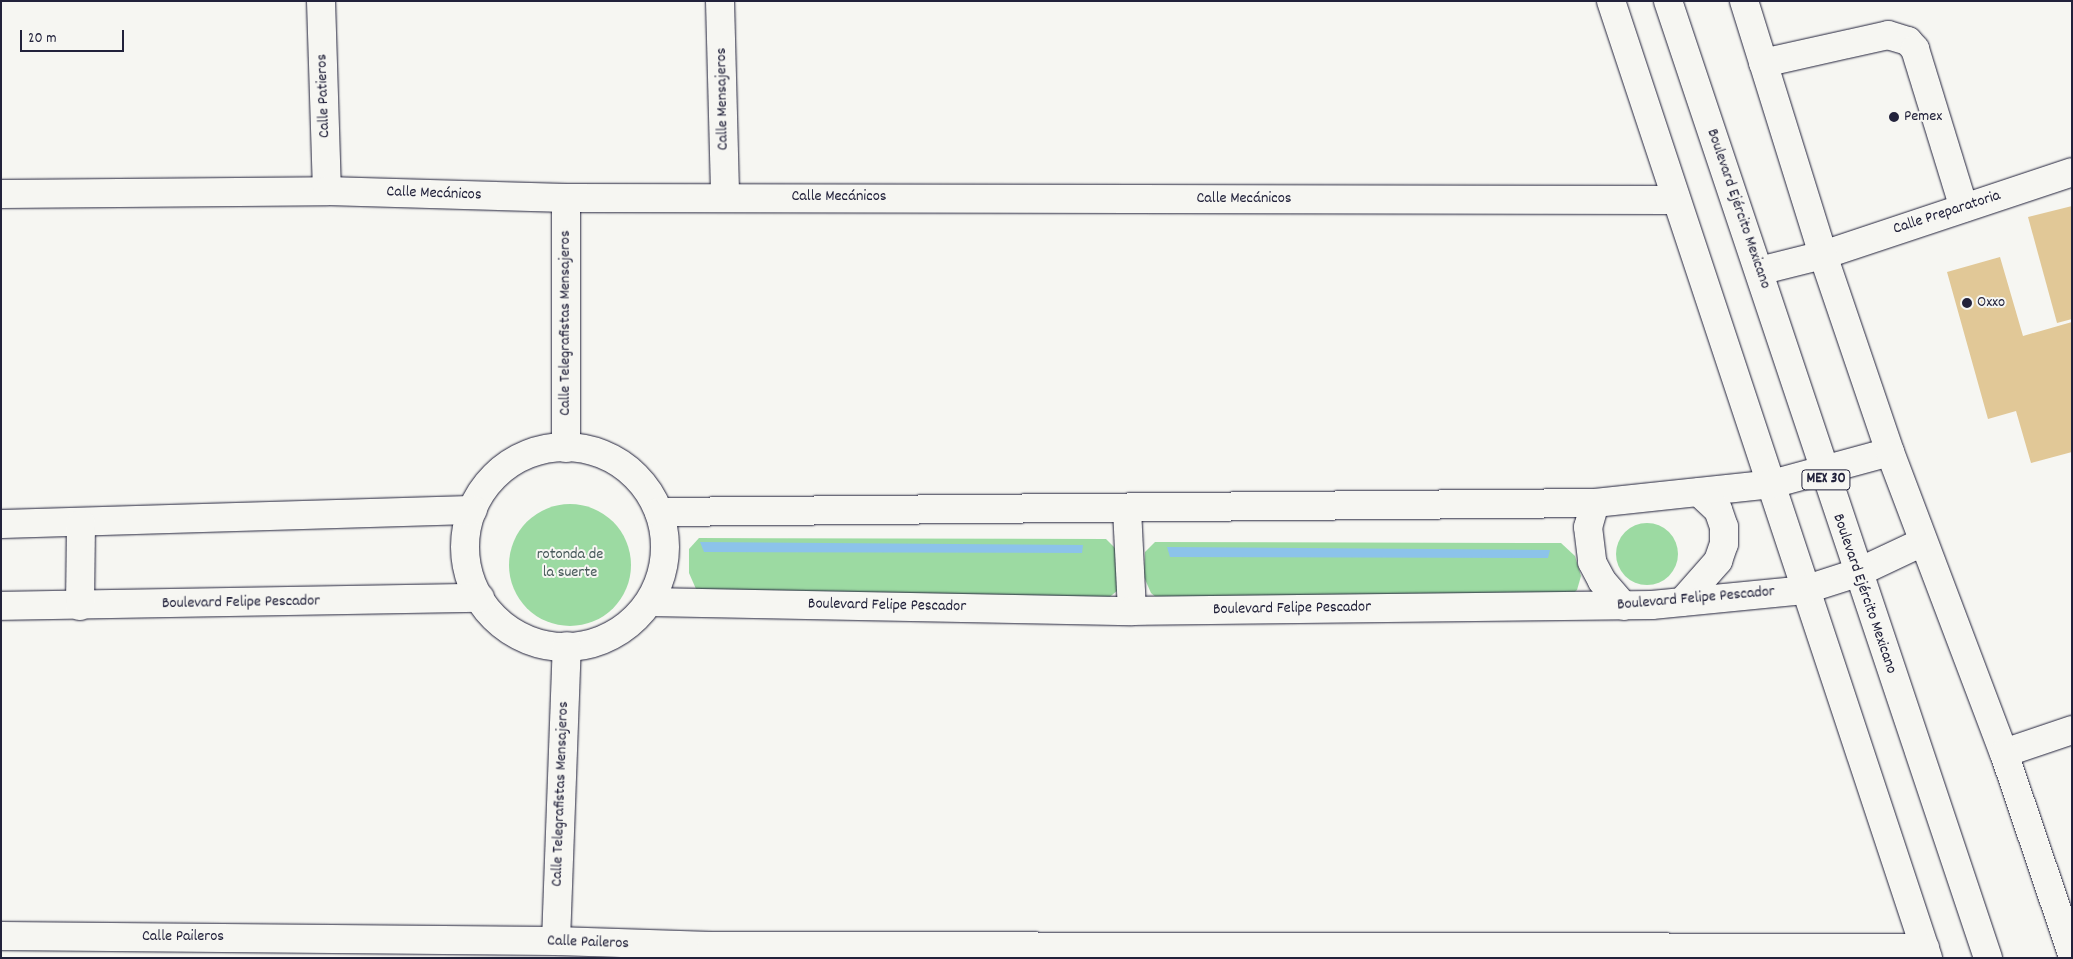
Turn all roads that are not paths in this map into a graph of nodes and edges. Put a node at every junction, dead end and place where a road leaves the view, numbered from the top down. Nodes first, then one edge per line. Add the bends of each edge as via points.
1 (322, 1) edge
2 (720, 1) edge
3 (1611, 1) edge
4 (1668, 1) edge
5 (1744, 1) edge
6 (1763, 63) junction
7 (2072, 172) edge
8 (327, 191) junction
9 (1, 194) edge
10 (725, 197) junction
11 (566, 198) junction
12 (1676, 200) junction
13 (1964, 208) junction
14 (1823, 255) junction
15 (1759, 271) junction
16 (566, 448) junction
17 (1890, 452) junction
18 (1823, 472) junction
19 (1772, 484) junction
20 (1699, 492) junction
21 (1595, 502) junction
22 (1127, 509) junction
23 (472, 510) junction
24 (659, 512) junction
25 (1, 524) edge
26 (81, 524) junction
27 (1923, 542) junction
28 (1857, 573) junction
29 (1804, 590) junction
30 (480, 598) junction
31 (650, 602) junction
32 (1682, 602) junction
33 (1, 606) edge
34 (80, 606) junction
35 (1624, 606) junction
36 (1132, 611) junction
37 (567, 646) junction
38 (2072, 730) edge
39 (2004, 753) junction
40 (1, 936) edge
41 (556, 942) junction
42 (322, 948) edge
43 (711, 952) edge
44 (1926, 953) edge
45 (2072, 954) edge
46 (1988, 958) edge

1 - 8 street, Calle Patieros
2 - 10 street, Calle Mensajeros
3 - 12 street
4 - 15 street, Boulevard Ejército Mexicano / MEX 30
5 - 6 street
6 - 13 street via 1888,35 1908,41 1915,49
6 - 14 street
7 - 13 street, Calle Preparatoria
8 - 9 street, Calle Mecánicos
8 - 11 street, Calle Mecánicos
10 - 11 street, Calle Mecánicos
10 - 12 street, Calle Mecánicos
11 - 16 street, Calle Telegrafistas Mensajeros
12 - 19 street
13 - 14 street, Calle Preparatoria
14 - 15 street, Calle Preparatoria
14 - 17 street
15 - 18 street, Boulevard Ejército Mexicano / MEX 30
16 - 23 street via 537,452 511,463 489,483
16 - 24 street via 596,453 622,466 644,487
17 - 18 street
17 - 27 street
18 - 19 street
18 - 28 street, Boulevard Ejército Mexicano / MEX 30
19 - 20 street
19 - 29 street
20 - 21 street
20 - 32 street via 1718,510 1724,527 1724,544 1718,561
21 - 22 street
21 - 35 street via 1588,527 1592,562 1602,581
22 - 24 street
22 - 36 street
23 - 26 street
23 - 30 street via 466,534 466,553 468,572
24 - 31 street via 665,542 664,562
25 - 26 street
26 - 34 street
27 - 28 street, Boulevard Felipe Pescador
27 - 39 street
28 - 29 street, Boulevard Felipe Pescador
28 - 46 street, Boulevard Ejército Mexicano / MEX 30
29 - 32 street, Boulevard Felipe Pescador
29 - 44 street
30 - 34 street, Boulevard Felipe Pescador
30 - 37 street via 492,614 514,633 541,644
31 - 36 street, Boulevard Felipe Pescador
31 - 37 street via 632,622 608,637
32 - 35 street, Boulevard Felipe Pescador
33 - 34 street, Boulevard Felipe Pescador
35 - 36 street, Boulevard Felipe Pescador
37 - 41 street, Calle Telegrafistas Mensajeros
38 - 39 street
39 - 45 street
40 - 42 street, Calle Paileros
41 - 42 street, Calle Paileros
41 - 43 street, Calle Paileros
43 - 44 street, Calle Paileros

